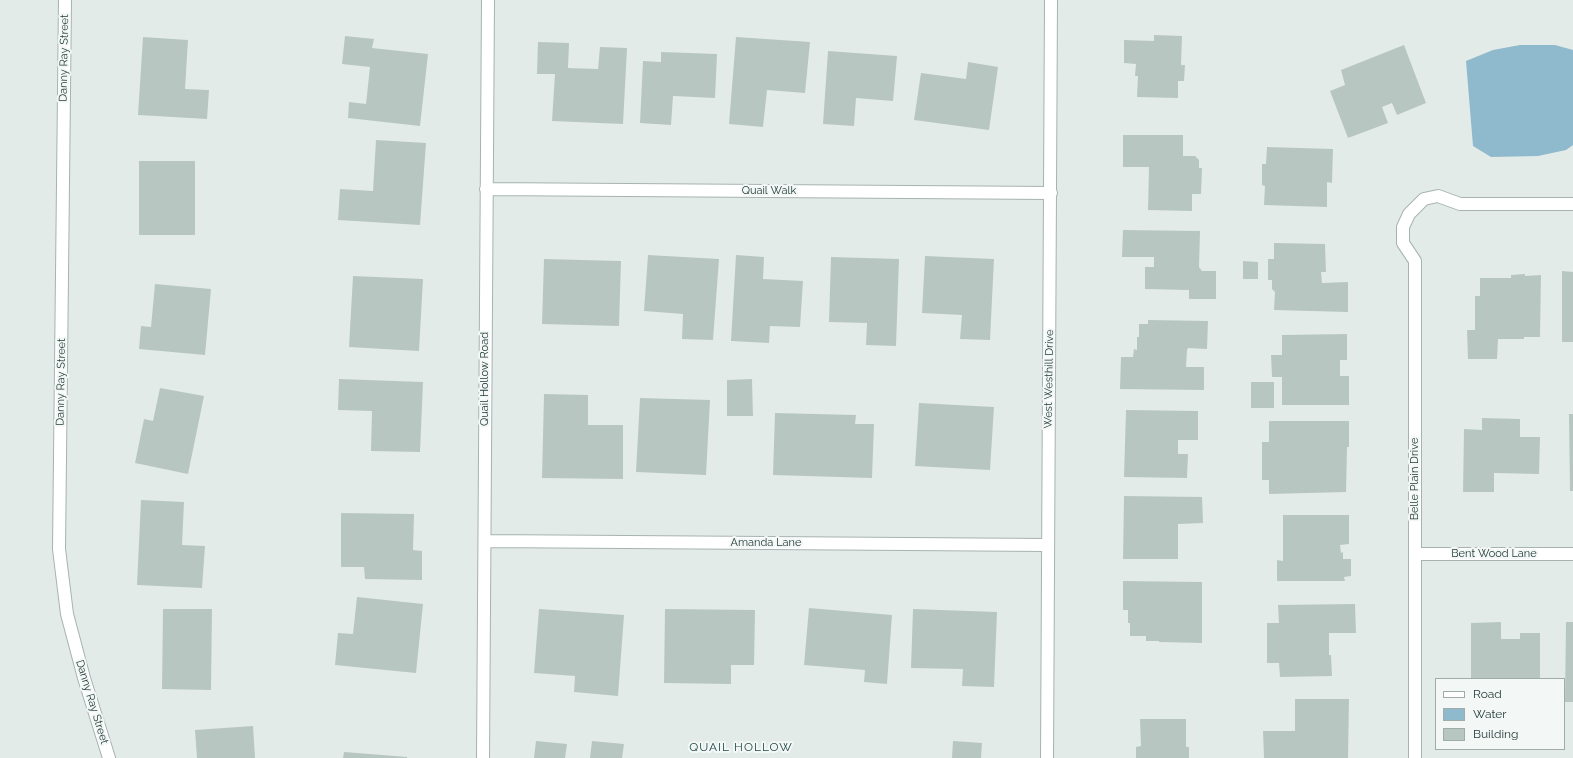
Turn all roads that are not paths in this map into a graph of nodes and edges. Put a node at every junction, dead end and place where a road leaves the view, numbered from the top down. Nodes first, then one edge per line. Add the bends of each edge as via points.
1 (65, 0) edge
2 (488, 0) edge
3 (1051, 0) edge
4 (486, 189) junction
5 (1051, 193) junction
6 (1573, 204) edge
7 (485, 541) junction
8 (1048, 545) junction
9 (1415, 554) junction
10 (1573, 554) edge
11 (109, 758) edge
12 (483, 758) edge
13 (1048, 758) edge
14 (1415, 758) edge

1 - 11 street, Danny Ray Street via 59,549 67,614
2 - 4 street, Quail Hollow Road
3 - 5 street, West Westhill Drive
4 - 5 street, Quail Walk
4 - 7 street, Quail Hollow Road
5 - 8 street, West Westhill Drive
6 - 9 street, Belle Plain Drive via 1460,204 1438,196 1424,198 1409,214 1403,227 1403,243 1415,261
7 - 8 street, Amanda Lane
7 - 12 street, Quail Hollow Road
8 - 13 street, West Westhill Drive
9 - 10 street, Bent Wood Lane
9 - 14 street, Belle Plain Drive

